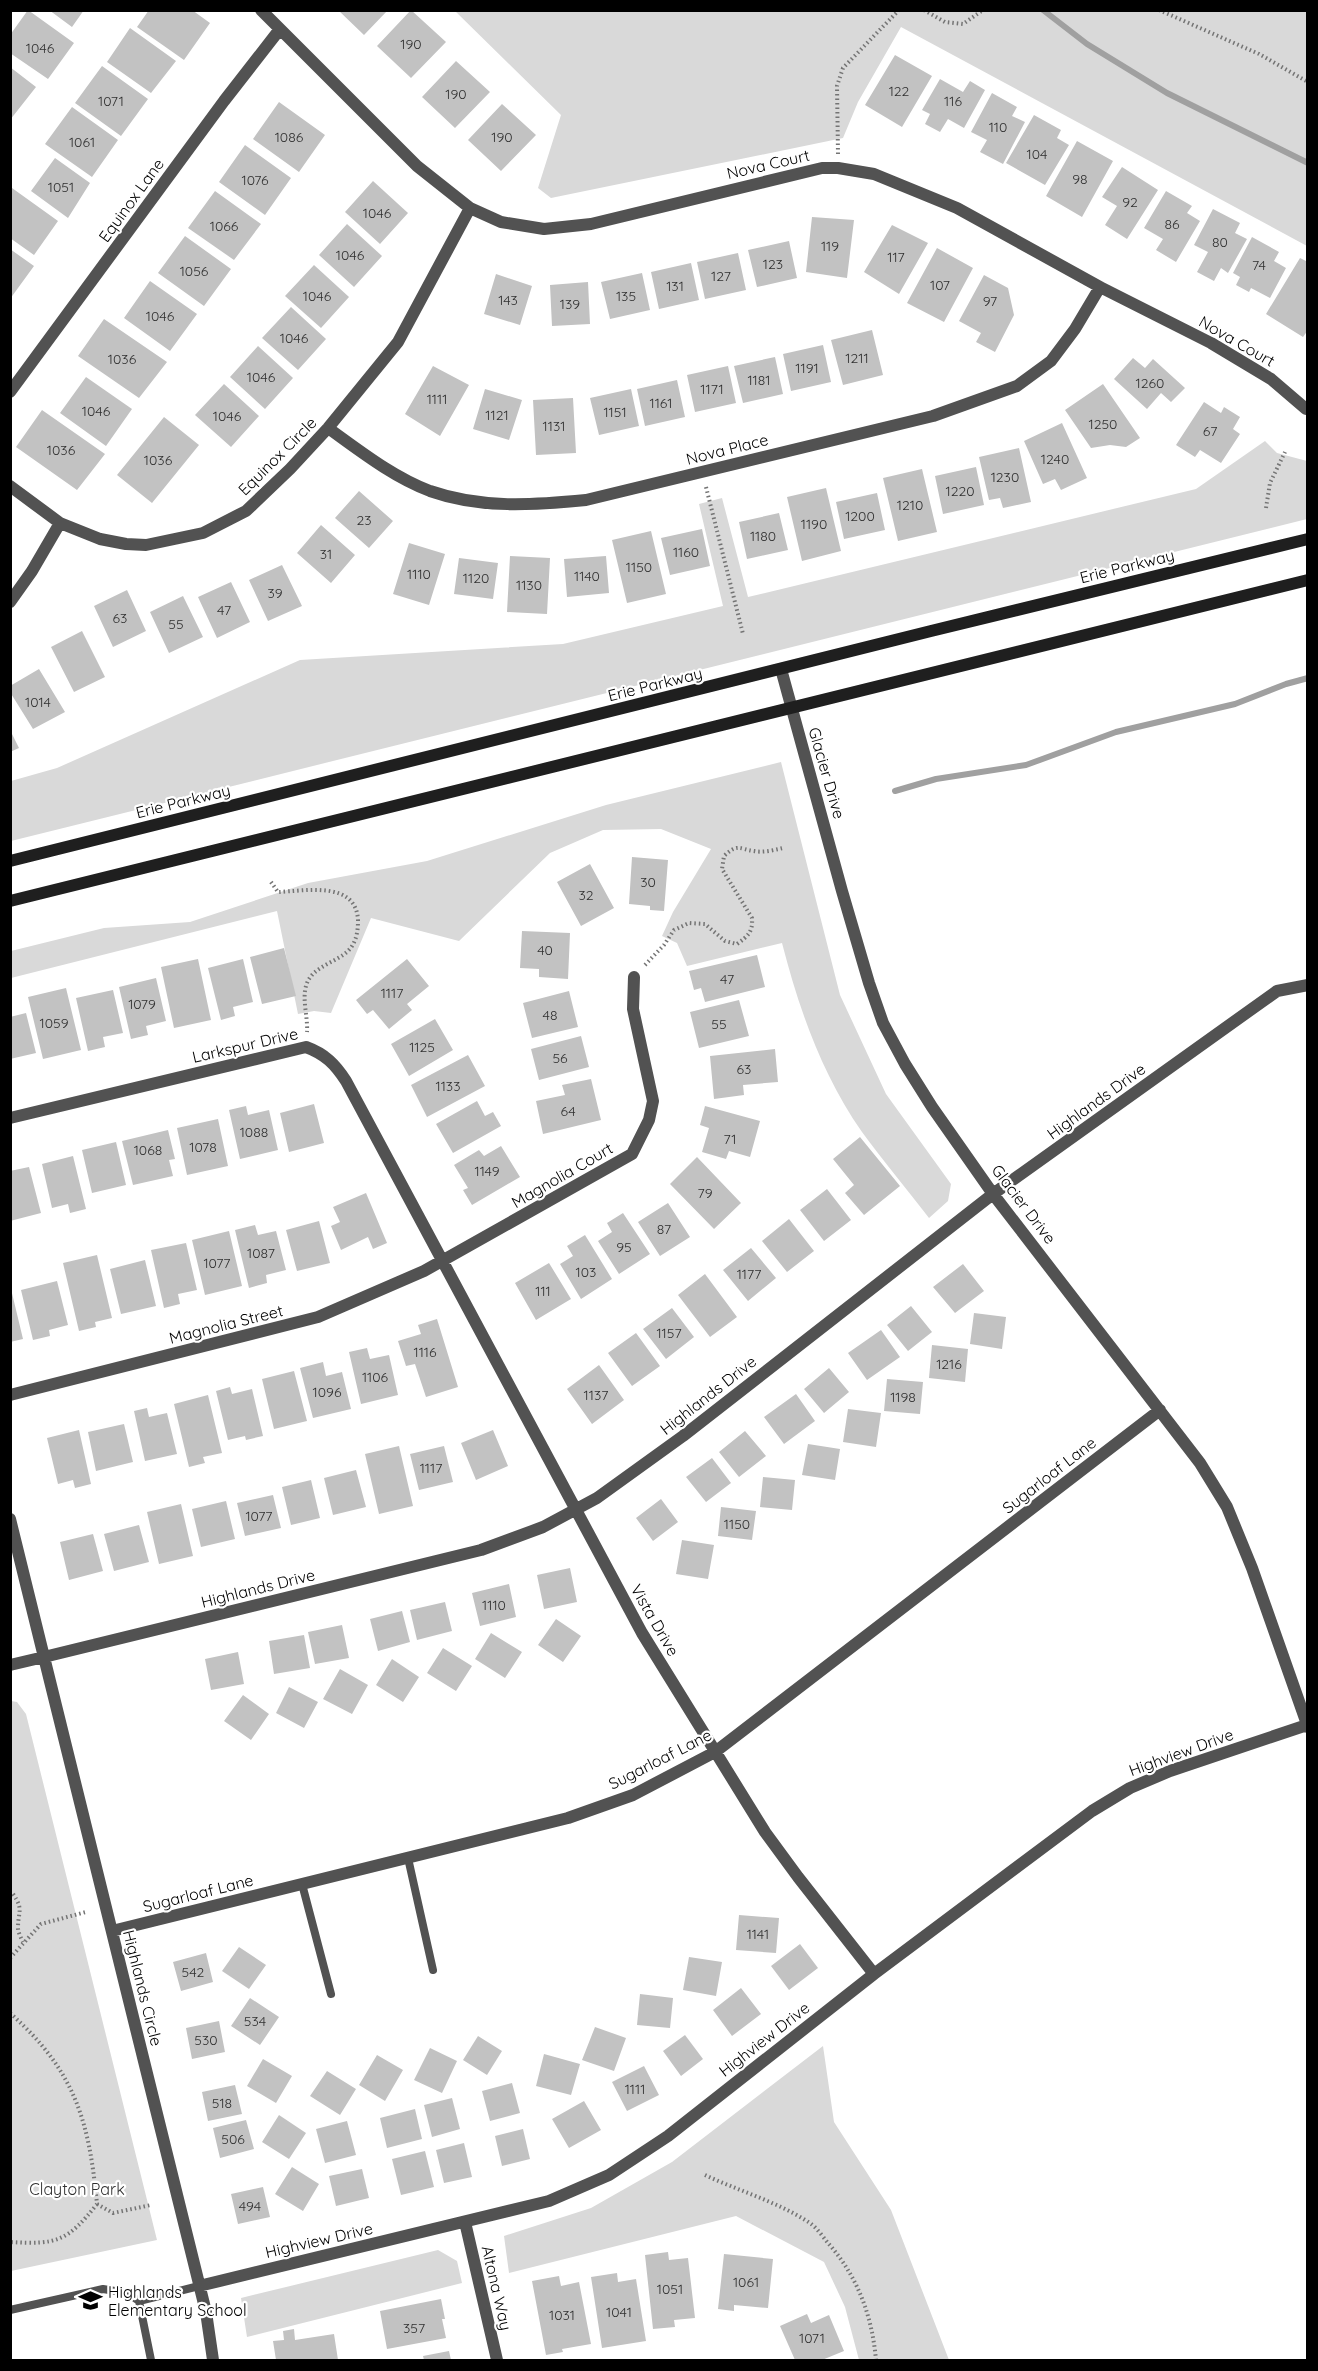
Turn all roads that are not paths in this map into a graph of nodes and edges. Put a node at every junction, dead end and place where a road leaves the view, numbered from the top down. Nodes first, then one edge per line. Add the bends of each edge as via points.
1 (261, 10) edge
2 (280, 29) junction
3 (470, 208) junction
4 (1100, 287) junction
5 (10, 392) edge
6 (1306, 410) dead end
7 (328, 428) junction
8 (10, 486) edge
9 (60, 523) junction
10 (1308, 539) edge
11 (1308, 580) edge
12 (10, 602) edge
13 (781, 669) junction
14 (791, 708) junction
15 (10, 861) edge
16 (10, 901) edge
17 (634, 977) dead end
18 (1308, 985) edge
19 (10, 1118) edge
20 (993, 1194) junction
21 (442, 1262) junction
22 (10, 1395) edge
23 (1160, 1410) junction
24 (576, 1511) junction
25 (10, 1519) edge
26 (44, 1657) junction
27 (10, 1665) edge
28 (1307, 1726) edge
29 (715, 1752) junction
30 (408, 1858) junction
31 (302, 1884) junction
32 (112, 1931) junction
33 (433, 1970) dead end
34 (874, 1974) junction
35 (331, 1994) dead end
36 (465, 2222) junction
37 (199, 2286) junction
38 (139, 2301) junction
39 (10, 2310) edge
40 (151, 2361) edge
41 (213, 2361) edge
42 (497, 2361) edge

1 - 2 street, Nova Court
2 - 3 street, Nova Court via 417,166
2 - 5 street, Equinox Lane
3 - 4 street, Nova Court via 501,222 555,228 591,224 822,168 838,168 874,174 957,208
3 - 7 street, Equinox Circle via 398,342
4 - 6 street, Nova Court via 1211,343 1271,379
4 - 7 street, Nova Place via 1051,361 1017,386 933,416 586,500 534,506 477,503 430,491 372,460
7 - 9 street, Equinox Circle via 246,511 203,533 146,545 126,544
8 - 9 street, Equinox Circle
9 - 12 street
10 - 13 main road, Erie Parkway
11 - 14 main road
13 - 14 street, Glacier Drive
13 - 15 main road, Erie Parkway
14 - 16 main road
14 - 20 street, Glacier Drive via 883,1023 904,1064
17 - 21 street, Magnolia Court via 633,1009 653,1101 649,1120 632,1154
18 - 20 street, Highlands Drive via 1277,991
19 - 21 street, Larkspur Drive via 306,1047 320,1052 346,1081
20 - 23 street, Glacier Drive
20 - 24 street, Highlands Drive via 683,1436
21 - 22 street, Magnolia Street via 318,1317
21 - 24 street, Vista Drive
23 - 28 street, Glacier Drive via 1200,1462 1227,1507
23 - 29 street, Sugarloaf Lane
24 - 26 street, Highlands Drive via 481,1550
24 - 29 street, Vista Drive via 642,1633
25 - 26 street, Highlands Circle
26 - 27 street
26 - 32 street, Highlands Circle
28 - 34 street, Highview Drive via 1130,1788 1092,1811
29 - 30 street, Sugarloaf Lane via 633,1795 568,1818
29 - 34 street, Vista Drive via 765,1832
30 - 31 street, Sugarloaf Lane
30 - 33 lane
31 - 32 street, Sugarloaf Lane
31 - 35 lane
32 - 37 street, Highlands Circle
34 - 36 street, Highview Drive via 668,2136 609,2175 549,2201
36 - 37 street, Highview Drive
36 - 42 street, Altona Way
37 - 38 lane
37 - 41 street, Highlands Circle
38 - 39 lane via 127,2293 103,2289
38 - 40 lane

